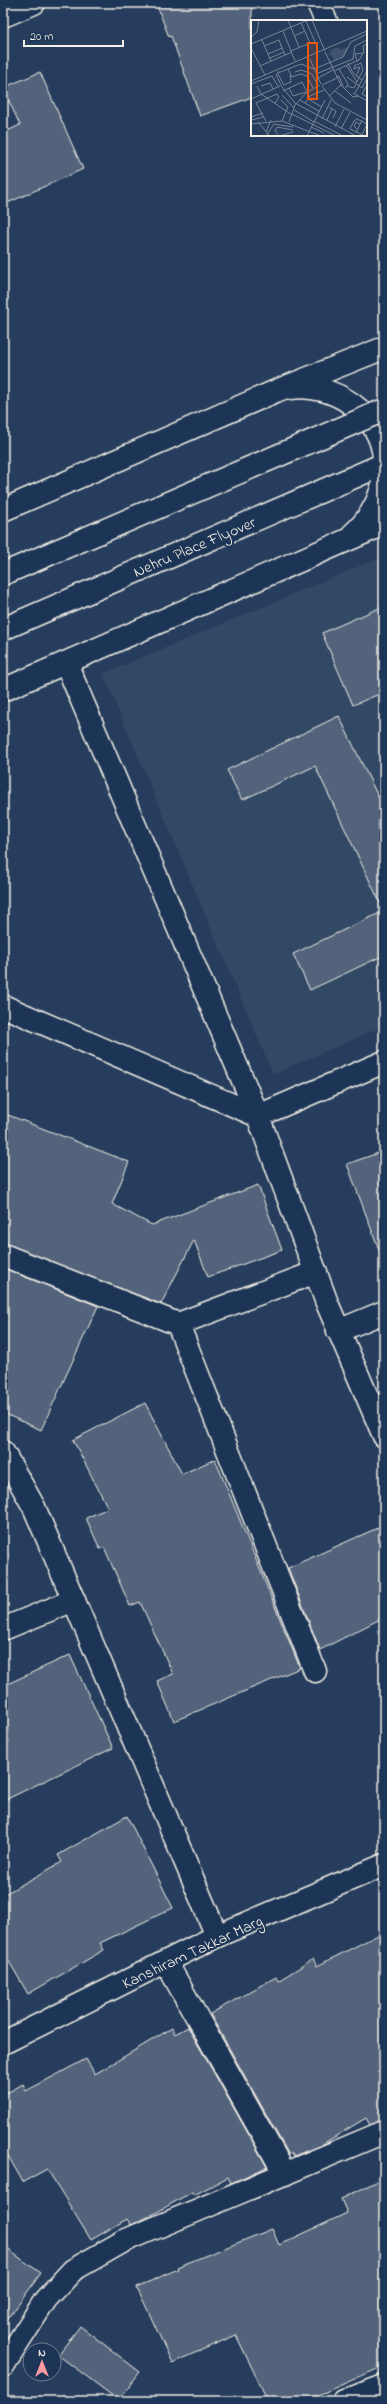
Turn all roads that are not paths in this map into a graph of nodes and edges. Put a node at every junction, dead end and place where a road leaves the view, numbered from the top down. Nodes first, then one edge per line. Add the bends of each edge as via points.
1 (34, 3) edge
2 (318, 3) edge
3 (3, 16) edge
4 (326, 20) edge
5 (384, 348) edge
6 (276, 391) junction
7 (384, 410) edge
8 (384, 458) edge
9 (384, 464) edge
10 (384, 479) edge
11 (3, 510) edge
12 (384, 524) edge
13 (329, 547) junction
14 (3, 574) edge
15 (3, 629) edge
16 (66, 663) junction
17 (3, 690) edge
18 (3, 1006) edge
19 (384, 1062) edge
20 (258, 1116) junction
21 (3, 1255) edge
22 (316, 1272) junction
23 (384, 1312) edge
24 (178, 1324) junction
25 (338, 1331) junction
26 (384, 1436) edge
27 (3, 1452) edge
28 (74, 1600) junction
29 (3, 1629) edge
30 (314, 1671) dead end
31 (384, 1865) edge
32 (217, 1936) junction
33 (166, 1962) junction
34 (3, 2043) edge
35 (384, 2132) edge
36 (285, 2174) junction
37 (3, 2366) edge
38 (384, 2386) edge
39 (344, 2401) edge

1 - 3 street
2 - 4 street
5 - 6 street
6 - 8 street via 316,389 335,394 352,404 367,418 377,434
6 - 11 street
7 - 14 street, bridge
9 - 15 street, Nehru Place Flyover
10 - 13 street via 382,492 374,510 362,526 347,538
12 - 13 street
13 - 16 street
16 - 17 street
16 - 20 street
18 - 20 street
19 - 20 street
20 - 22 street
21 - 24 street
22 - 24 street
22 - 25 street
23 - 25 street
24 - 30 street
25 - 26 street
27 - 28 street via 34,1506
28 - 29 street
28 - 32 street
31 - 32 street, Kanshiram Takkar Marg
32 - 33 street, Kanshiram Takkar Marg
33 - 34 street, Kanshiram Takkar Marg
33 - 36 street
35 - 36 street
36 - 37 street via 124,2242 73,2270 46,2299
38 - 39 street

